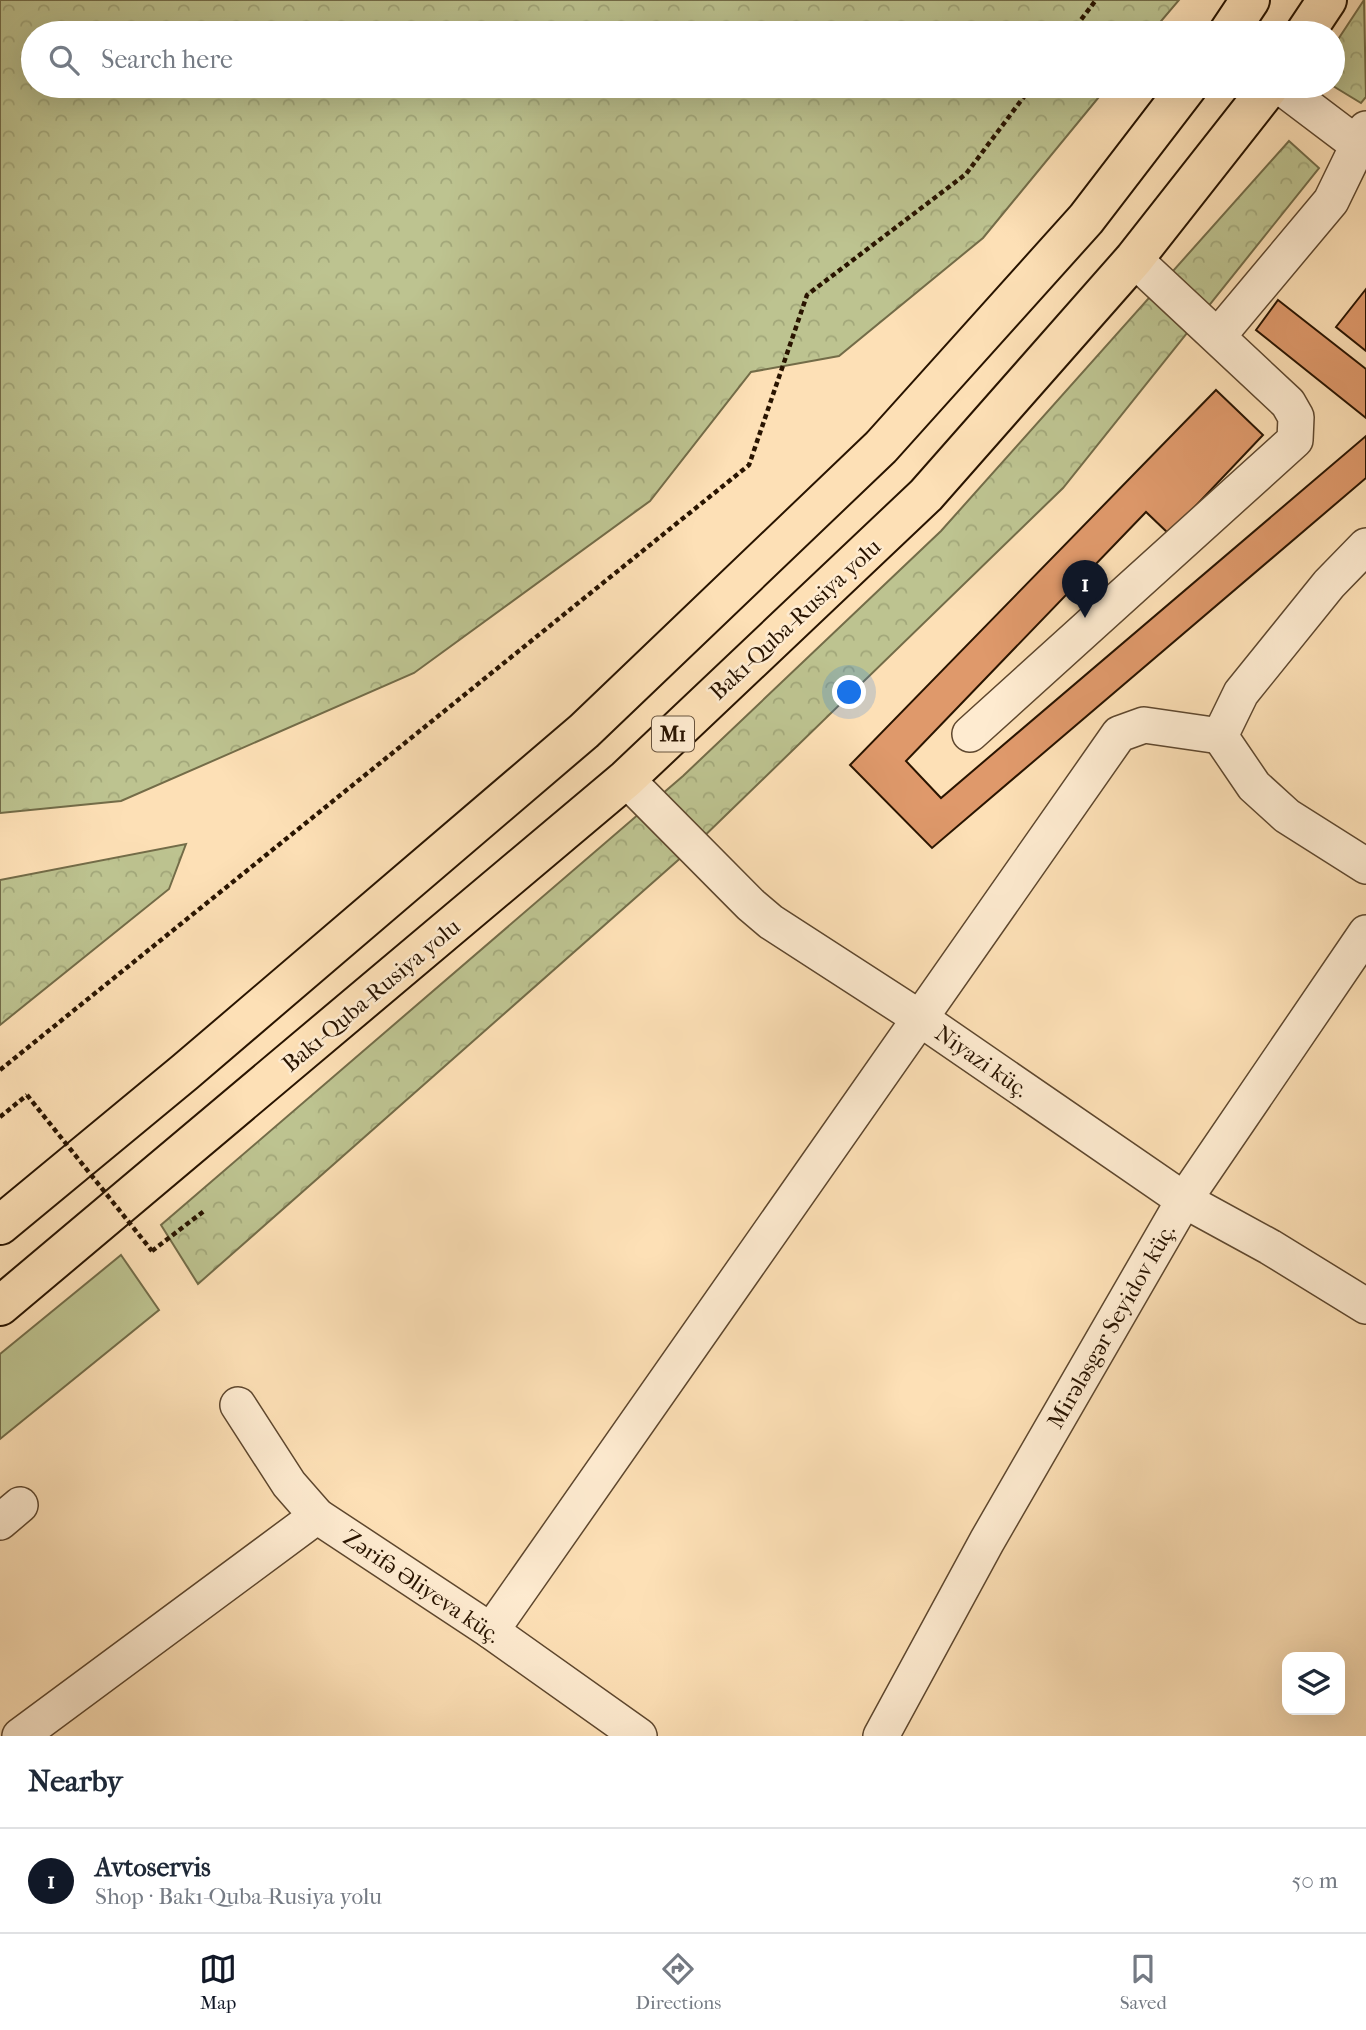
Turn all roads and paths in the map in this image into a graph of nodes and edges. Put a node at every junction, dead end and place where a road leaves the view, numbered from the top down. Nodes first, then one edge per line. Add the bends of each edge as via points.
1 (1096, 0) edge
2 (1250, 0) edge
3 (1327, 0) edge
4 (1080, 21) edge
5 (1236, 21) edge
6 (1314, 21) edge
7 (1023, 98) edge
8 (1179, 98) edge
9 (1261, 98) edge
10 (1298, 98) edge
11 (1363, 142) edge
12 (1134, 259) junction
13 (1218, 336) junction
14 (1366, 546) edge
15 (970, 734) dead end
16 (1220, 736) junction
17 (626, 779) junction
18 (1366, 866) edge
19 (1366, 933) edge
20 (921, 1019) junction
21 (0, 1070) edge
22 (0, 1117) edge
23 (1184, 1200) junction
24 (204, 1211) dead end
25 (0, 1225) edge
26 (0, 1306) edge
27 (1366, 1306) edge
28 (238, 1405) dead end
29 (317, 1516) junction
30 (491, 1631) junction
31 (20, 1736) edge
32 (639, 1736) edge
33 (881, 1736) edge

1 - 4 path
2 - 5 highway
3 - 6 highway
7 - 21 path via 966,174 807,295 749,465
8 - 25 highway via 1086,219 881,447 584,731
9 - 12 highway, Bakı-Quba-Rusiya yolu / M1
10 - 11 street
11 - 13 street via 1331,201
12 - 13 street
12 - 17 highway, Bakı-Quba-Rusiya yolu / M1 via 926,495
13 - 15 street via 1288,403 1296,417 1294,440
14 - 16 street via 1241,692
16 - 18 street via 1254,786 1287,816
16 - 20 street via 1144,724 1119,734
17 - 20 street, Niyazi küç. via 771,922
17 - 26 highway, Bakı-Quba-Rusiya yolu / M1
19 - 23 street, Mirələsgər Seyidov küç.
20 - 23 street, Niyazi küç.
20 - 30 street
22 - 24 path, bridge via 27,1095 152,1251
23 - 27 street, Niyazi küç.
23 - 33 street, Mirələsgər Seyidov küç. via 987,1541
28 - 29 street, Zərifə Əliyeva küç. via 289,1484
29 - 30 street, Zərifə Əliyeva küç.
29 - 31 street
30 - 32 street, Zərifə Əliyeva küç.

